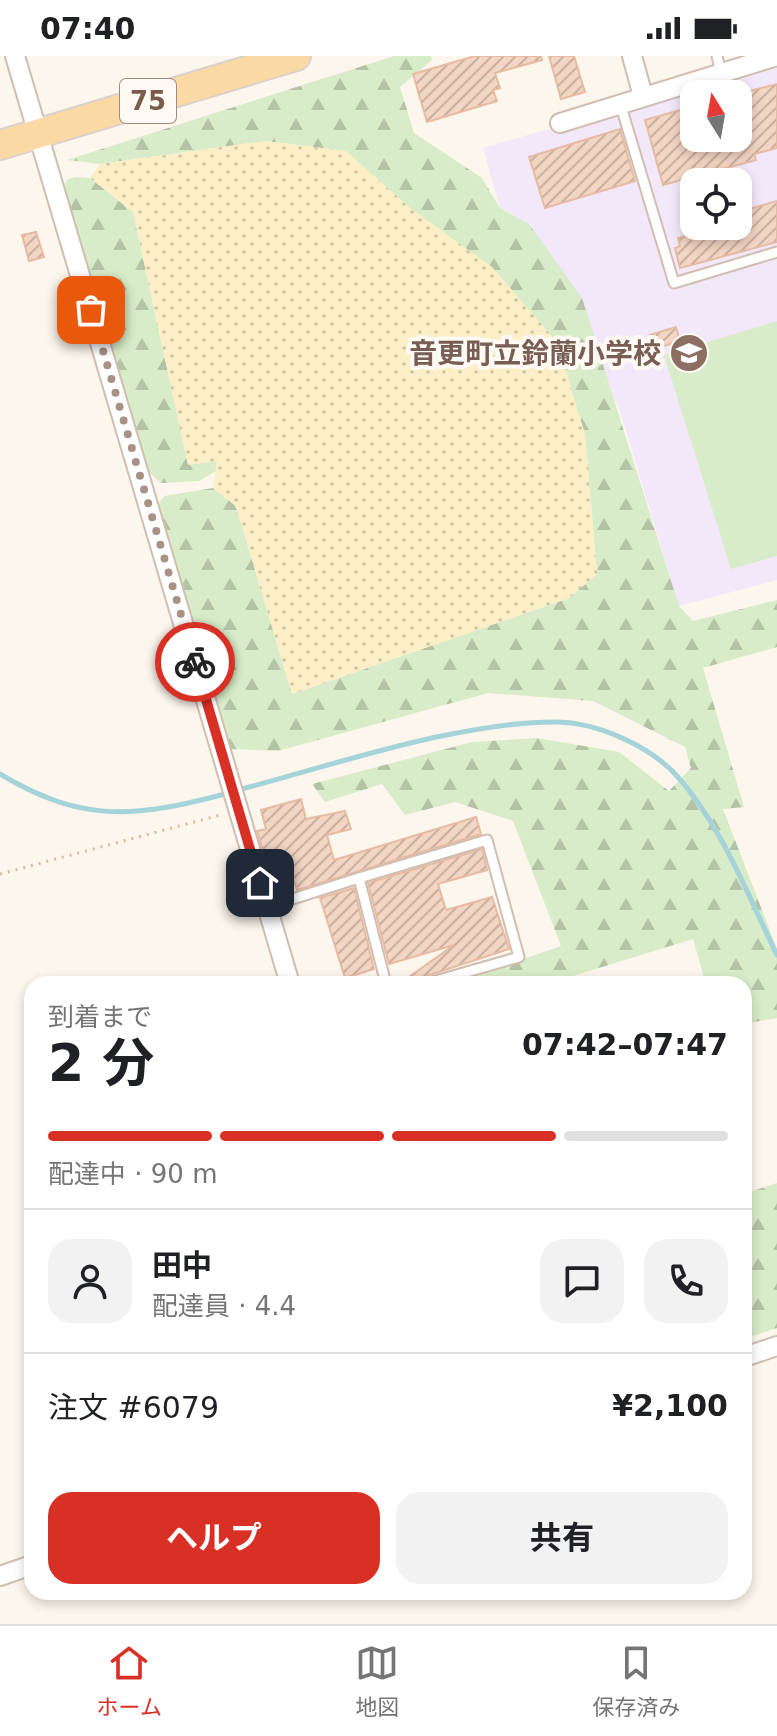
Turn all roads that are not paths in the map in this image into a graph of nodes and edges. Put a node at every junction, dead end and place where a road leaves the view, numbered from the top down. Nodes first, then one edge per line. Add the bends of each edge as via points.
1 (15, 56) edge
2 (296, 56) edge
3 (632, 56) edge
4 (770, 57) edge
5 (719, 64) edge
6 (643, 96) junction
7 (620, 103) junction
8 (560, 123) dead end
9 (39, 134) junction
10 (0, 145) edge
11 (777, 252) edge
12 (359, 878) junction
13 (267, 907) junction
14 (288, 976) edge
15 (384, 976) edge
16 (453, 976) edge
17 (777, 1346) edge
18 (752, 1354) edge
19 (24, 1568) edge
20 (0, 1576) edge

1 - 9 street
2 - 9 main road, 75
3 - 6 street
4 - 5 street
5 - 6 street
6 - 7 street
7 - 8 street
7 - 11 lane via 674,283
9 - 10 main road, 75
9 - 13 street
12 - 13 lane
12 - 15 lane
12 - 16 lane via 487,840 519,957
13 - 14 street
17 - 18 street
19 - 20 street

